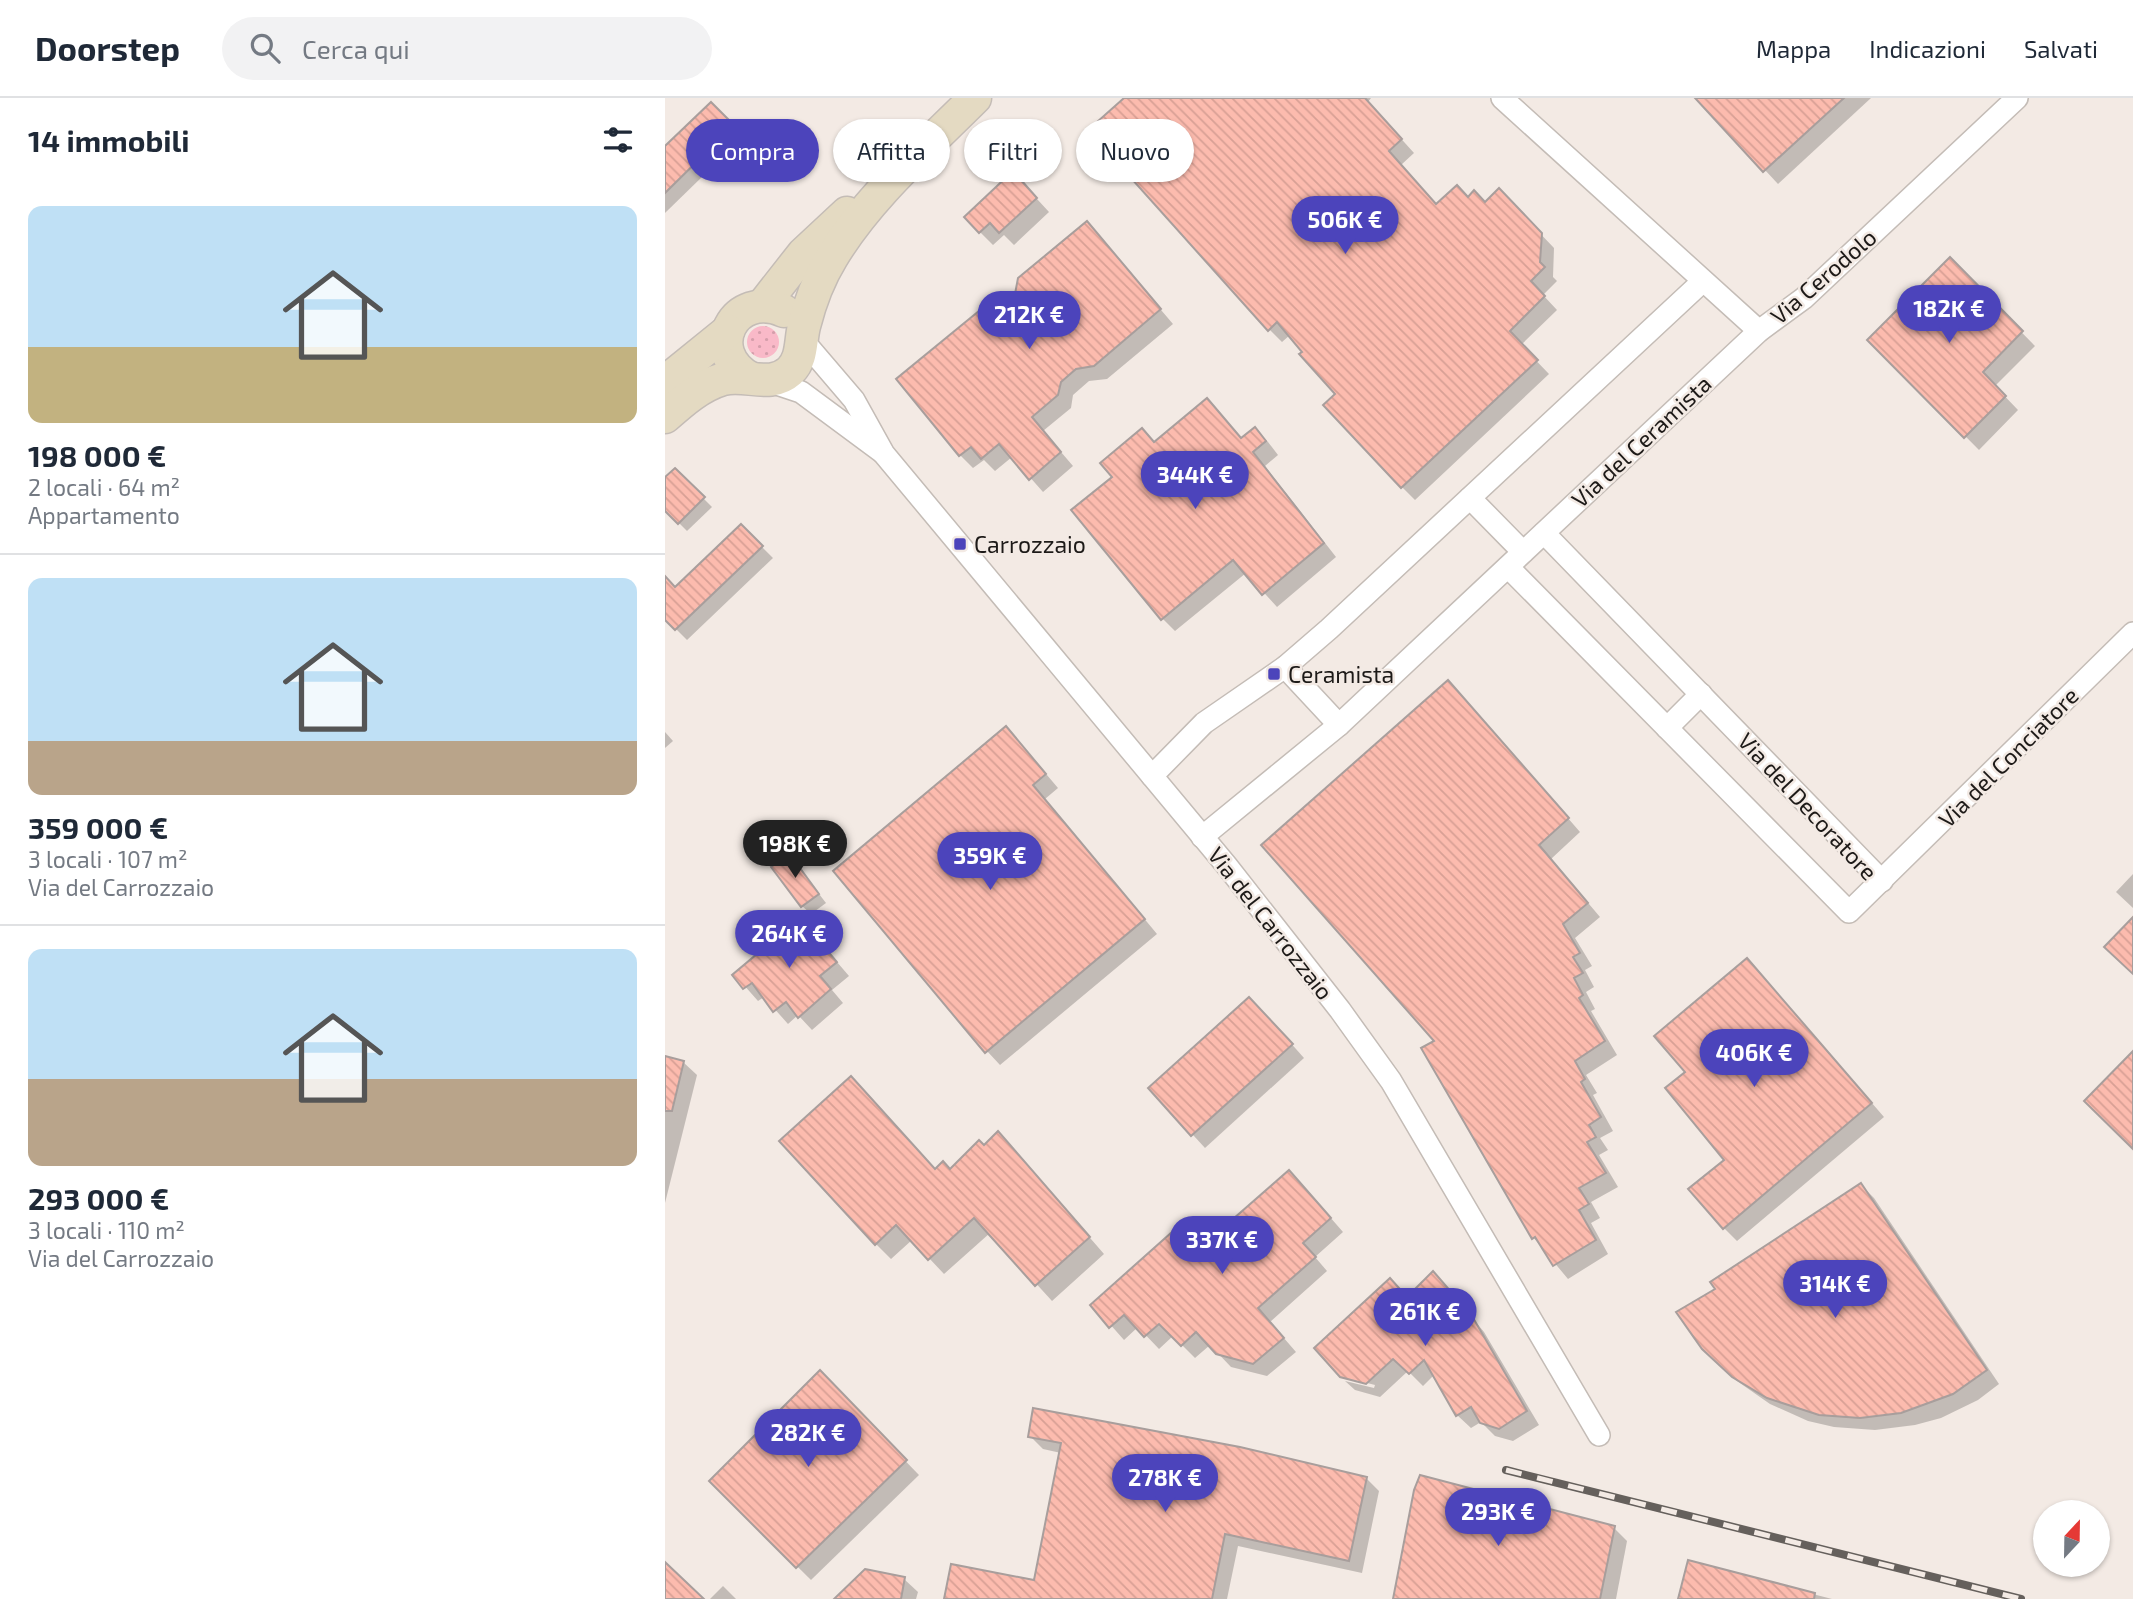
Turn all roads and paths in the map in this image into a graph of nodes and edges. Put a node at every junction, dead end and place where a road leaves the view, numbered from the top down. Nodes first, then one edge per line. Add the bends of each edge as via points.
1 (975, 98) edge
2 (1502, 98) edge
3 (2017, 98) edge
4 (887, 185) junction
5 (1703, 281) junction
6 (764, 305) junction
7 (728, 331) junction
8 (1759, 331) junction
9 (801, 338) junction
10 (759, 379) junction
11 (665, 382) edge
12 (665, 417) edge
13 (884, 454) junction
14 (1471, 498) junction
15 (1543, 533) junction
16 (1515, 559) junction
17 (2133, 633) edge
18 (1285, 667) junction
19 (1701, 694) junction
20 (1339, 725) junction
21 (1667, 728) junction
22 (1152, 776) junction
23 (1202, 837) junction
24 (1882, 881) junction
25 (1599, 1435) dead end

1 - 4 main road
2 - 5 street, Via Cerodolo
3 - 8 street, Via Cerodolo via 1804,298
4 - 6 main road via 830,227
4 - 9 main road via 823,271
5 - 8 street, Via Cerodolo
5 - 14 street
6 - 7 main road via 738,316
6 - 9 main road via 784,311
7 - 10 main road via 727,354 740,372
7 - 11 main road
8 - 15 street, Via del Ceramista
9 - 10 main road via 797,361 790,370
9 - 13 street, Via del Carrozzaio via 854,400
10 - 12 main road via 726,378 710,384
10 - 13 street, Via del Carrozzaio via 801,392
13 - 22 street, Via del Carrozzaio
14 - 16 street
14 - 18 street
15 - 16 street, Via del Ceramista
15 - 19 street, Via del Decoratore
16 - 20 street, Via del Ceramista
16 - 21 street, Via del Decoratore
17 - 24 street, Via del Conciatore
18 - 20 street
18 - 22 street via 1204,723
19 - 21 street
19 - 24 street, Via del Decoratore
20 - 23 street, Via del Ceramista
21 - 24 street, Via del Decoratore via 1849,912
22 - 23 street, Via del Carrozzaio
23 - 25 street, Via del Carrozzaio via 1391,1081

